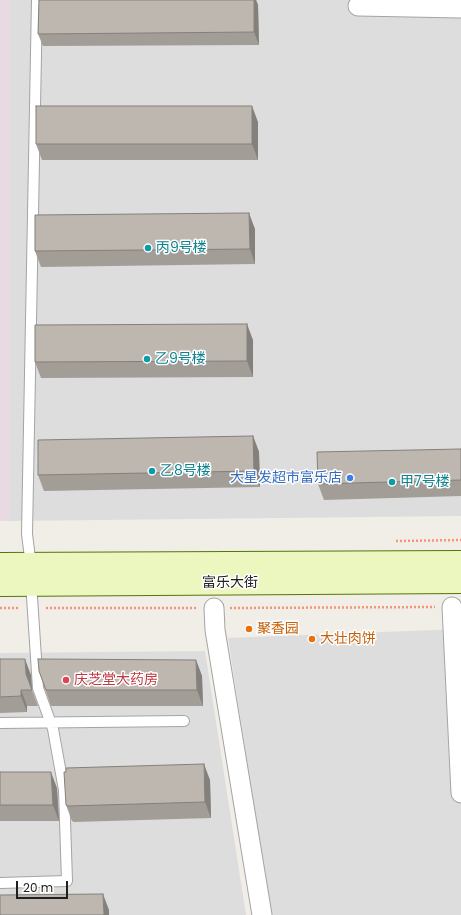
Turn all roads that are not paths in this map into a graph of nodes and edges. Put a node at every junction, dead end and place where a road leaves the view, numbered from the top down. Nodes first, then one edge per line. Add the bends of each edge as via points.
1 (38, 0) edge
2 (358, 6) dead end
3 (461, 8) edge
4 (461, 562) edge
5 (0, 564) edge
6 (31, 574) junction
7 (461, 582) edge
8 (0, 585) edge
9 (452, 607) dead end
10 (214, 608) dead end
11 (50, 721) junction
12 (184, 721) dead end
13 (0, 723) edge
14 (461, 794) edge
15 (0, 883) edge
16 (262, 915) edge

1 - 6 lane via 27,534
2 - 3 street
4 - 6 main road, 富乐大街
5 - 6 main road, 富乐大街
6 - 7 main road, 富乐大街 via 54,583
6 - 8 main road, 富乐大街
6 - 11 lane via 38,688
9 - 14 street
10 - 16 street via 215,630
11 - 12 lane
11 - 13 lane
11 - 15 lane via 64,790 67,881

